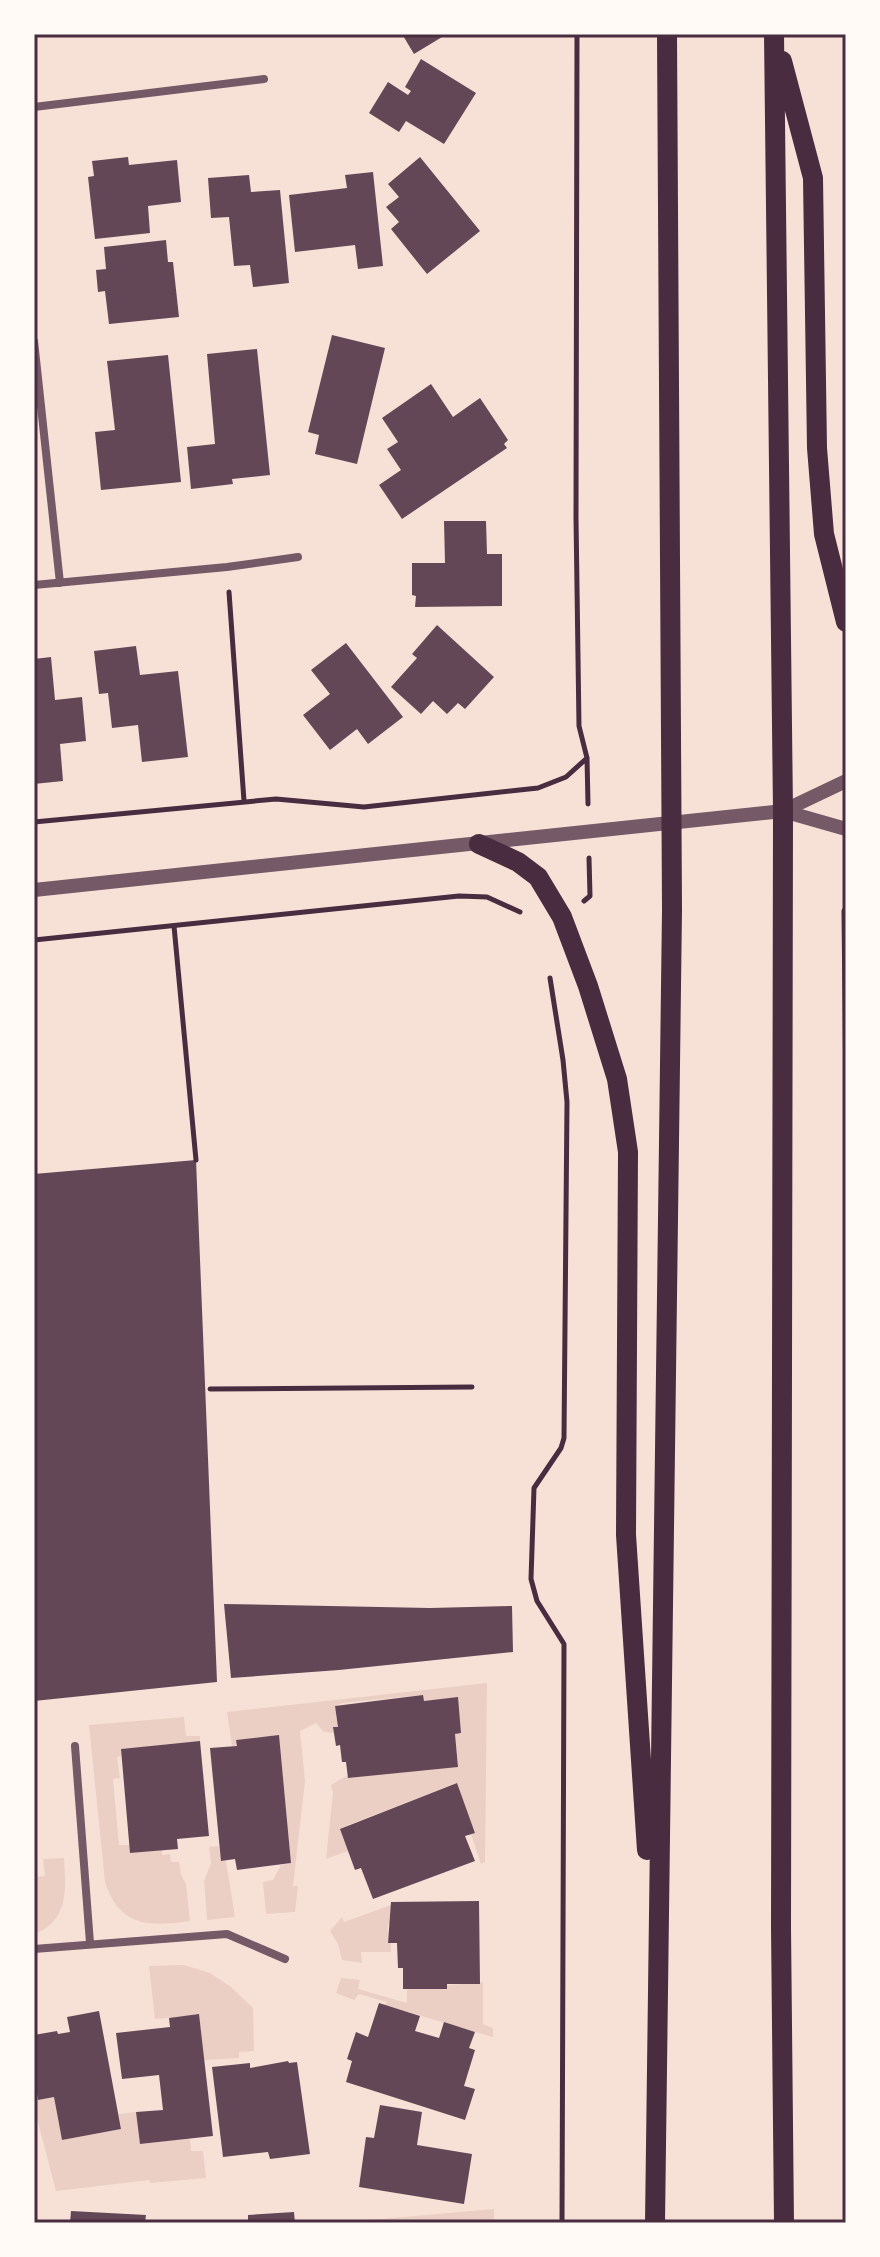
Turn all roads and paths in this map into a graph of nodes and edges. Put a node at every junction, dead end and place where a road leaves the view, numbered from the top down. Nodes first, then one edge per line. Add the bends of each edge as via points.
1 (577, 34) edge
2 (667, 34) edge
3 (774, 34) edge
4 (264, 79) dead end
5 (34, 107) edge
6 (34, 341) edge
7 (298, 557) dead end
8 (227, 567) junction
9 (60, 583) junction
10 (34, 585) edge
11 (846, 622) edge
12 (587, 758) junction
13 (846, 781) edge
14 (244, 801) junction
15 (783, 811) junction
16 (34, 822) edge
17 (672, 823) junction
18 (846, 829) edge
19 (588, 832) junction
20 (479, 844) junction
21 (34, 890) edge
22 (590, 896) dead end
23 (846, 908) edge
24 (528, 922) dead end
25 (174, 926) junction
26 (34, 940) edge
27 (548, 970) dead end
28 (846, 1098) edge
29 (196, 1160) dead end
30 (472, 1387) dead end
31 (210, 1389) dead end
32 (75, 1746) dead end
33 (90, 1943) junction
34 (34, 1949) edge
35 (285, 1959) dead end
36 (657, 2001) junction
37 (562, 2223) edge
38 (655, 2223) edge
39 (784, 2223) edge

1 - 12 path via 576,518 579,726
2 - 17 main road
3 - 11 main road via 813,178 817,448 824,534
3 - 15 main road
4 - 5 street
6 - 9 street
7 - 8 street
8 - 9 street
8 - 14 path
9 - 10 street
12 - 14 path via 566,777 538,788 364,807
12 - 19 path
13 - 15 street
14 - 16 path
15 - 17 street
15 - 18 street
15 - 39 main road
17 - 19 street
17 - 36 main road
19 - 20 street
19 - 22 path
20 - 21 street
20 - 36 main road via 538,877 562,917 617,1079 628,1152 626,1535
23 - 28 path
24 - 25 path via 518,909 487,897 459,896
25 - 26 path
25 - 29 path
27 - 37 path via 567,1102 564,1438 534,1488 531,1579 537,1601 564,1644
30 - 31 path
32 - 33 street
33 - 34 street
33 - 35 street via 227,1934
36 - 38 main road

